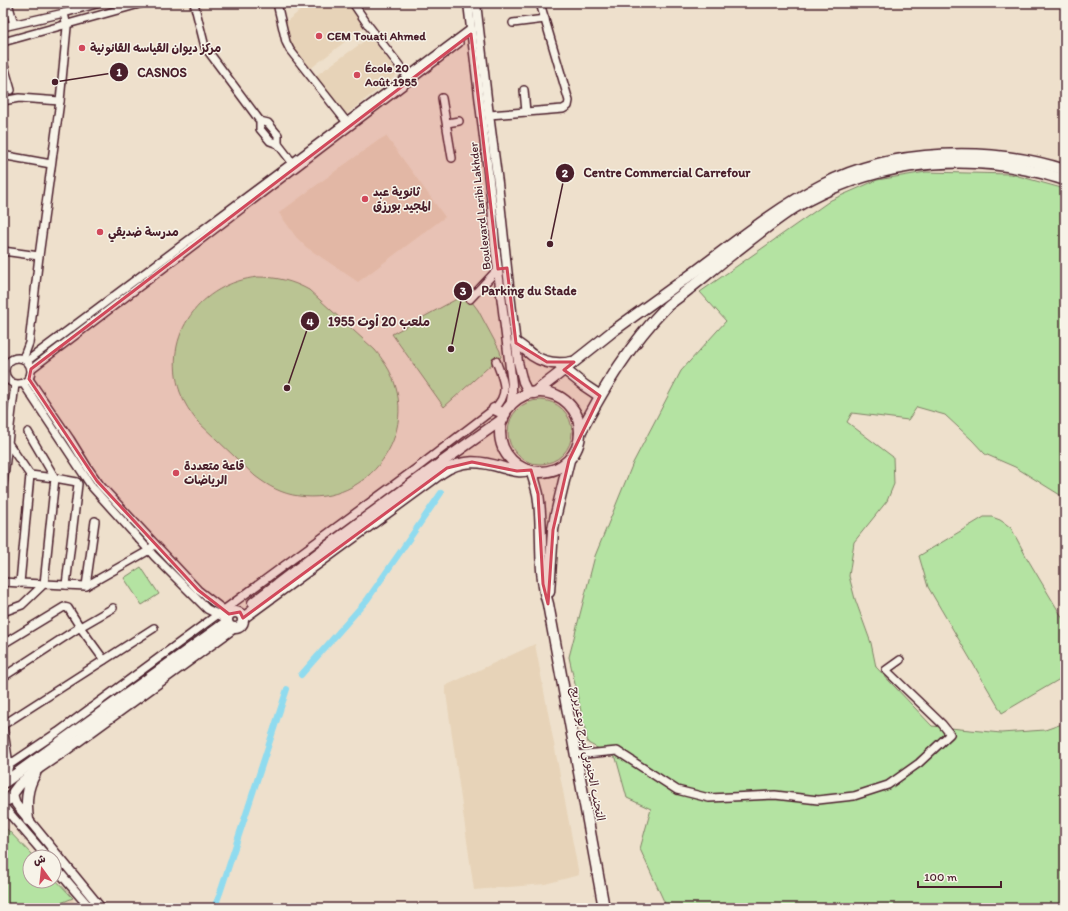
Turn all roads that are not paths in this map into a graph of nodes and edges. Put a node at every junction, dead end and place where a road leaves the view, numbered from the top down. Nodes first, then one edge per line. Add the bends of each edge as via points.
1 (8, 3) edge
2 (100, 3) edge
3 (143, 3) edge
4 (194, 3) edge
5 (276, 3) edge
6 (353, 3) edge
7 (468, 3) edge
8 (476, 3) edge
9 (540, 3) edge
10 (64, 13) junction
11 (545, 19) junction
12 (513, 23) dead end
13 (14, 24) junction
14 (67, 24) junction
15 (3, 27) edge
16 (474, 30) junction
17 (3, 42) edge
18 (3, 62) edge
19 (409, 78) junction
20 (11, 90) dead end
21 (524, 90) dead end
22 (442, 98) dead end
23 (3, 101) edge
24 (60, 101) junction
25 (526, 112) junction
26 (490, 115) junction
27 (459, 121) dead end
28 (447, 123) junction
29 (348, 124) junction
30 (7, 156) dead end
31 (452, 158) dead end
32 (51, 164) junction
33 (294, 165) junction
34 (1065, 170) edge
35 (1065, 180) edge
36 (3, 251) edge
37 (39, 256) junction
38 (502, 269) junction
39 (470, 299) dead end
40 (516, 343) junction
41 (25, 360) junction
42 (496, 361) dead end
43 (574, 362) junction
44 (31, 369) junction
45 (564, 370) junction
46 (26, 381) junction
47 (14, 384) junction
48 (532, 394) junction
49 (600, 396) junction
50 (494, 409) junction
51 (506, 413) junction
52 (28, 432) dead end
53 (580, 433) junction
54 (8, 444) junction
55 (569, 460) junction
56 (530, 470) junction
57 (30, 475) junction
58 (55, 478) junction
59 (3, 485) edge
60 (95, 521) dead end
61 (155, 544) junction
62 (148, 550) junction
63 (3, 582) edge
64 (20, 583) junction
65 (44, 584) junction
66 (66, 585) junction
67 (86, 586) junction
68 (548, 604) junction
69 (113, 608) dead end
70 (3, 612) edge
71 (217, 615) junction
72 (241, 616) junction
73 (228, 618) junction
74 (80, 627) junction
75 (154, 628) dead end
76 (3, 644) edge
77 (104, 660) junction
78 (900, 660) dead end
79 (3, 677) edge
80 (3, 725) edge
81 (575, 755) junction
82 (6, 766) edge
83 (40, 767) junction
84 (5, 779) edge
85 (13, 793) junction
86 (3, 802) edge
87 (3, 806) edge
88 (3, 813) edge
89 (28, 820) junction
90 (17, 821) junction
91 (40, 849) edge
92 (62, 875) edge
93 (90, 908) edge
94 (101, 908) edge
95 (604, 908) edge

1 - 13 street
2 - 10 street
3 - 14 street
4 - 33 street via 205,47 260,121 268,123 278,135 278,144
5 - 29 street via 290,50
6 - 19 street
7 - 16 main road, Boulevard Laribi Lakhder
8 - 16 main road, Boulevard Laribi Lakhder
9 - 11 street
10 - 13 street
10 - 14 street
11 - 12 street
11 - 25 street via 569,101 568,106 563,109
13 - 15 street
14 - 17 street
14 - 24 street
16 - 19 street
16 - 26 main road, Boulevard Laribi Lakhder
16 - 38 main road, Boulevard Laribi Lakhder via 492,205
18 - 20 street
19 - 29 street
21 - 25 street
22 - 28 street
23 - 24 street via 19,98
24 - 32 street
25 - 26 street
26 - 38 main road, Boulevard Laribi Lakhder via 498,184
27 - 28 street
28 - 31 street
29 - 33 street
30 - 32 street
32 - 37 street
33 - 41 street
33 - 44 street
34 - 43 highway via 1032,161 993,155 947,155 910,158 865,167 844,175 787,204
35 - 49 highway via 1000,165 950,162 911,166 863,176 816,196 763,230 668,305 634,345
36 - 37 street
37 - 41 street
38 - 39 street
38 - 40 main road, Boulevard Laribi Lakhder
38 - 51 main road, Boulevard Laribi Lakhder via 512,384 512,395
40 - 43 highway via 547,362
40 - 48 main road, Boulevard Laribi Lakhder via 523,382
41 - 44 street
41 - 47 street via 11,360 5,367 5,375
42 - 50 street via 504,390 501,401
43 - 45 highway
44 - 46 street via 31,376
45 - 48 highway
45 - 49 highway
46 - 47 street
46 - 61 street via 70,439 97,481
46 - 62 street via 92,487
47 - 54 street
48 - 51 highway via 519,399
48 - 53 highway via 548,393 565,401 576,415
49 - 53 highway
50 - 51 highway
50 - 73 street
51 - 56 highway via 501,434 504,448 512,460
51 - 72 highway via 312,557
52 - 58 street
53 - 55 highway via 577,448
54 - 57 street
54 - 59 street
55 - 56 highway via 560,467 543,472
55 - 68 highway, التجنب الجنوبي لبرج بوعريريج via 553,530
56 - 68 highway, التجنب الجنوبي لبرج بوعريريج via 538,494 543,584
56 - 72 highway via 517,471 477,462 452,466
57 - 58 street
57 - 64 street
58 - 65 street
58 - 66 street via 78,484
60 - 67 street
61 - 62 street
61 - 73 street
62 - 67 street
62 - 71 street via 207,609
63 - 64 street
64 - 65 street
65 - 66 street
65 - 70 street via 22,605
66 - 67 street
68 - 81 highway, التجنب الجنوبي لبرج بوعريريج
69 - 74 street
71 - 73 street
71 - 82 street via 58,732
72 - 73 highway via 233,612
72 - 73 highway via 243,622 240,626
73 - 83 highway via 68,748
73 - 84 highway
74 - 76 street via 68,608 64,607
74 - 77 street
74 - 79 street
75 - 77 street
77 - 80 street
78 - 81 street via 886,670 950,734 919,763 888,785 854,796 818,800 775,795 709,798 676,790 617,751
80 - 82 street
81 - 95 highway, التجنب الجنوبي لبرج بوعريريج
82 - 84 street
83 - 85 highway
83 - 89 highway via 31,780 27,794
84 - 85 highway via 12,786
85 - 86 highway via 10,799
85 - 89 main road via 16,804
87 - 90 main road
88 - 90 main road
89 - 94 main road
90 - 91 main road
92 - 93 main road

